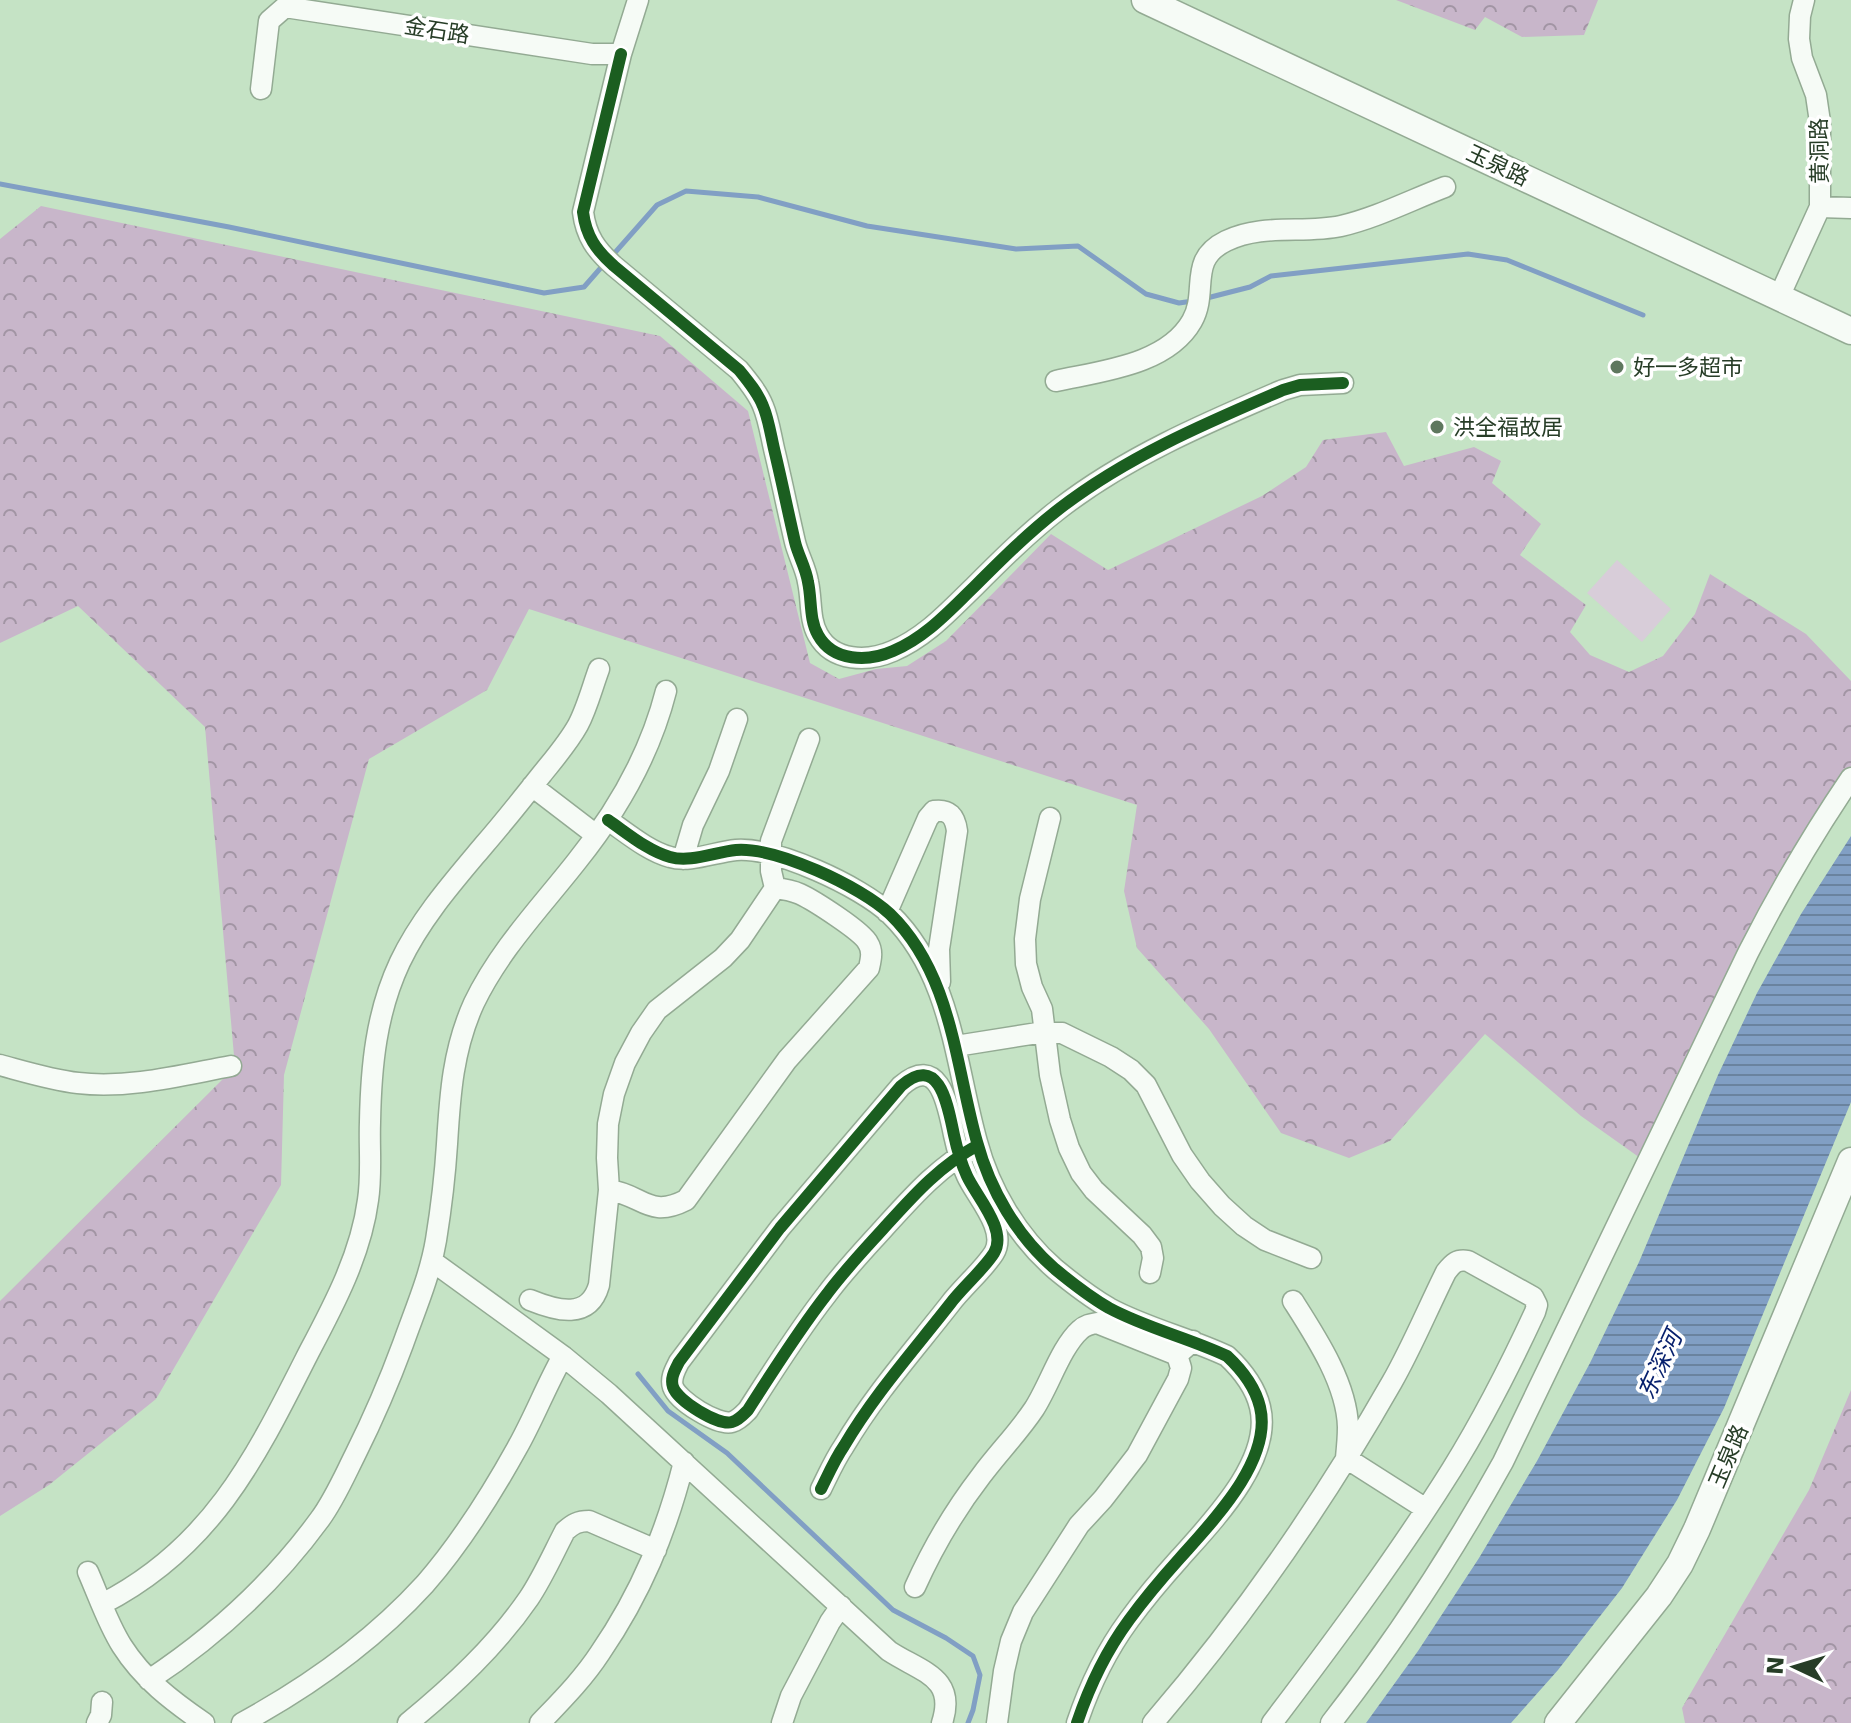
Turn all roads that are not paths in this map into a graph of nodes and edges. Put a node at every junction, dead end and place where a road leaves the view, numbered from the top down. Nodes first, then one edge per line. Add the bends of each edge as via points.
1 (638, 0) edge
2 (1145, 0) edge
3 (1804, 0) edge
4 (621, 54) junction
5 (261, 89) dead end
6 (1445, 187) dead end
7 (1820, 207) junction
8 (1851, 208) edge
9 (1779, 297) junction
10 (1851, 331) edge
11 (1056, 381) dead end
12 (1343, 383) dead end
13 (599, 669) dead end
14 (666, 691) dead end
15 (737, 719) dead end
16 (809, 739) dead end
17 (1851, 778) edge
18 (532, 786) junction
19 (1050, 818) dead end
20 (602, 828) junction
21 (771, 854) junction
22 (683, 859) junction
23 (775, 888) junction
24 (887, 912) junction
25 (940, 994) junction
26 (1044, 1032) junction
27 (956, 1046) junction
28 (0, 1065) edge
29 (231, 1066) dead end
30 (978, 1145) junction
31 (959, 1155) junction
32 (1851, 1161) edge
33 (609, 1190) junction
34 (1311, 1258) dead end
35 (432, 1261) junction
36 (1150, 1273) dead end
37 (530, 1300) dead end
38 (1293, 1301) dead end
39 (1185, 1348) junction
40 (563, 1356) junction
41 (1346, 1458) junction
42 (684, 1462) junction
43 (821, 1489) dead end
44 (1426, 1509) junction
45 (656, 1550) junction
46 (88, 1572) dead end
47 (915, 1587) dead end
48 (102, 1604) junction
49 (841, 1606) junction
50 (149, 1680) junction
51 (102, 1702) dead end
52 (97, 1723) edge
53 (204, 1723) edge
54 (242, 1723) edge
55 (408, 1723) edge
56 (540, 1723) edge
57 (782, 1723) edge
58 (942, 1723) edge
59 (997, 1723) edge
60 (1077, 1723) edge
61 (1153, 1723) edge
62 (1272, 1723) edge
63 (1331, 1723) edge
64 (1558, 1723) edge

1 - 4 street
2 - 9 street, 玉泉路
3 - 7 street, 黄洞路 via 1799,39 1820,122
4 - 5 street, 金石路 via 592,54 285,7 269,21
4 - 12 street via 583,212 588,236 606,259 752,386 762,404 808,582 813,626 828,649 839,655 876,656 907,645 939,621 1023,538 1147,453 1283,390
6 - 11 street via 1339,226 1258,231 1223,242 1202,264 1198,308 1182,335 1131,365
7 - 8 street
7 - 9 street, 黄洞路
9 - 10 street, 玉泉路
13 - 18 street via 577,726
14 - 20 street via 648,749
15 - 22 street
16 - 21 street via 771,841
17 - 63 street via 1806,846 1720,1008 1503,1462 1431,1583
18 - 20 street
18 - 48 street via 432,907 387,993 374,1054 365,1221 329,1312 266,1438 227,1499 188,1544 144,1580
19 - 26 street via 1025,939 1026,964
20 - 22 street
20 - 35 street via 506,948 473,1005 454,1061
21 - 22 street via 735,850
21 - 23 street
21 - 24 street via 835,880
23 - 33 street via 740,940 657,1010 641,1033 614,1094
23 - 33 street via 801,894 861,934 870,944 869,968 787,1060 686,1200 660,1209
24 - 25 street via 918,947
24 - 25 street via 928,818 934,811 949,814 957,831 939,949
25 - 27 street
26 - 27 street
26 - 34 street via 1084,1042 1131,1070 1146,1085 1182,1155 1222,1206 1265,1240
26 - 36 street via 1069,1148 1094,1190 1151,1247
27 - 30 street
28 - 29 street via 98,1084
30 - 31 street
30 - 39 street via 1008,1214 1053,1267 1109,1308
31 - 31 street via 925,1182 829,1291 740,1418 720,1422 680,1396 673,1387 679,1362 780,1228 911,1077 930,1076 941,1086
31 - 43 street via 993,1221 998,1238 994,1252 869,1408
32 - 64 street, 玉泉路 via 1680,1564
33 - 37 street via 596,1296 575,1311
35 - 40 street
35 - 50 street via 392,1374 322,1517 262,1587 187,1654
38 - 41 street via 1330,1364 1343,1398
39 - 47 street via 1097,1323 1080,1330 1036,1406 941,1533
39 - 59 street via 1178,1379 1137,1455 1079,1525 1023,1612 1011,1641
39 - 60 street via 1227,1356 1242,1370 1260,1407 1260,1437 1235,1493 1128,1622 1102,1664
40 - 42 street
40 - 54 street via 500,1477 426,1582 360,1646
41 - 44 street
41 - 44 street via 1452,1264 1468,1261 1533,1297 1535,1312 1494,1397
41 - 61 street via 1289,1548
42 - 45 street
42 - 49 street
44 - 62 street
45 - 55 street via 589,1521 573,1524 507,1627 449,1689
45 - 56 street via 599,1655
46 - 48 street
48 - 50 street via 121,1645
49 - 57 street via 791,1696
49 - 58 street via 889,1651 939,1681 946,1694
50 - 53 street
51 - 52 street

